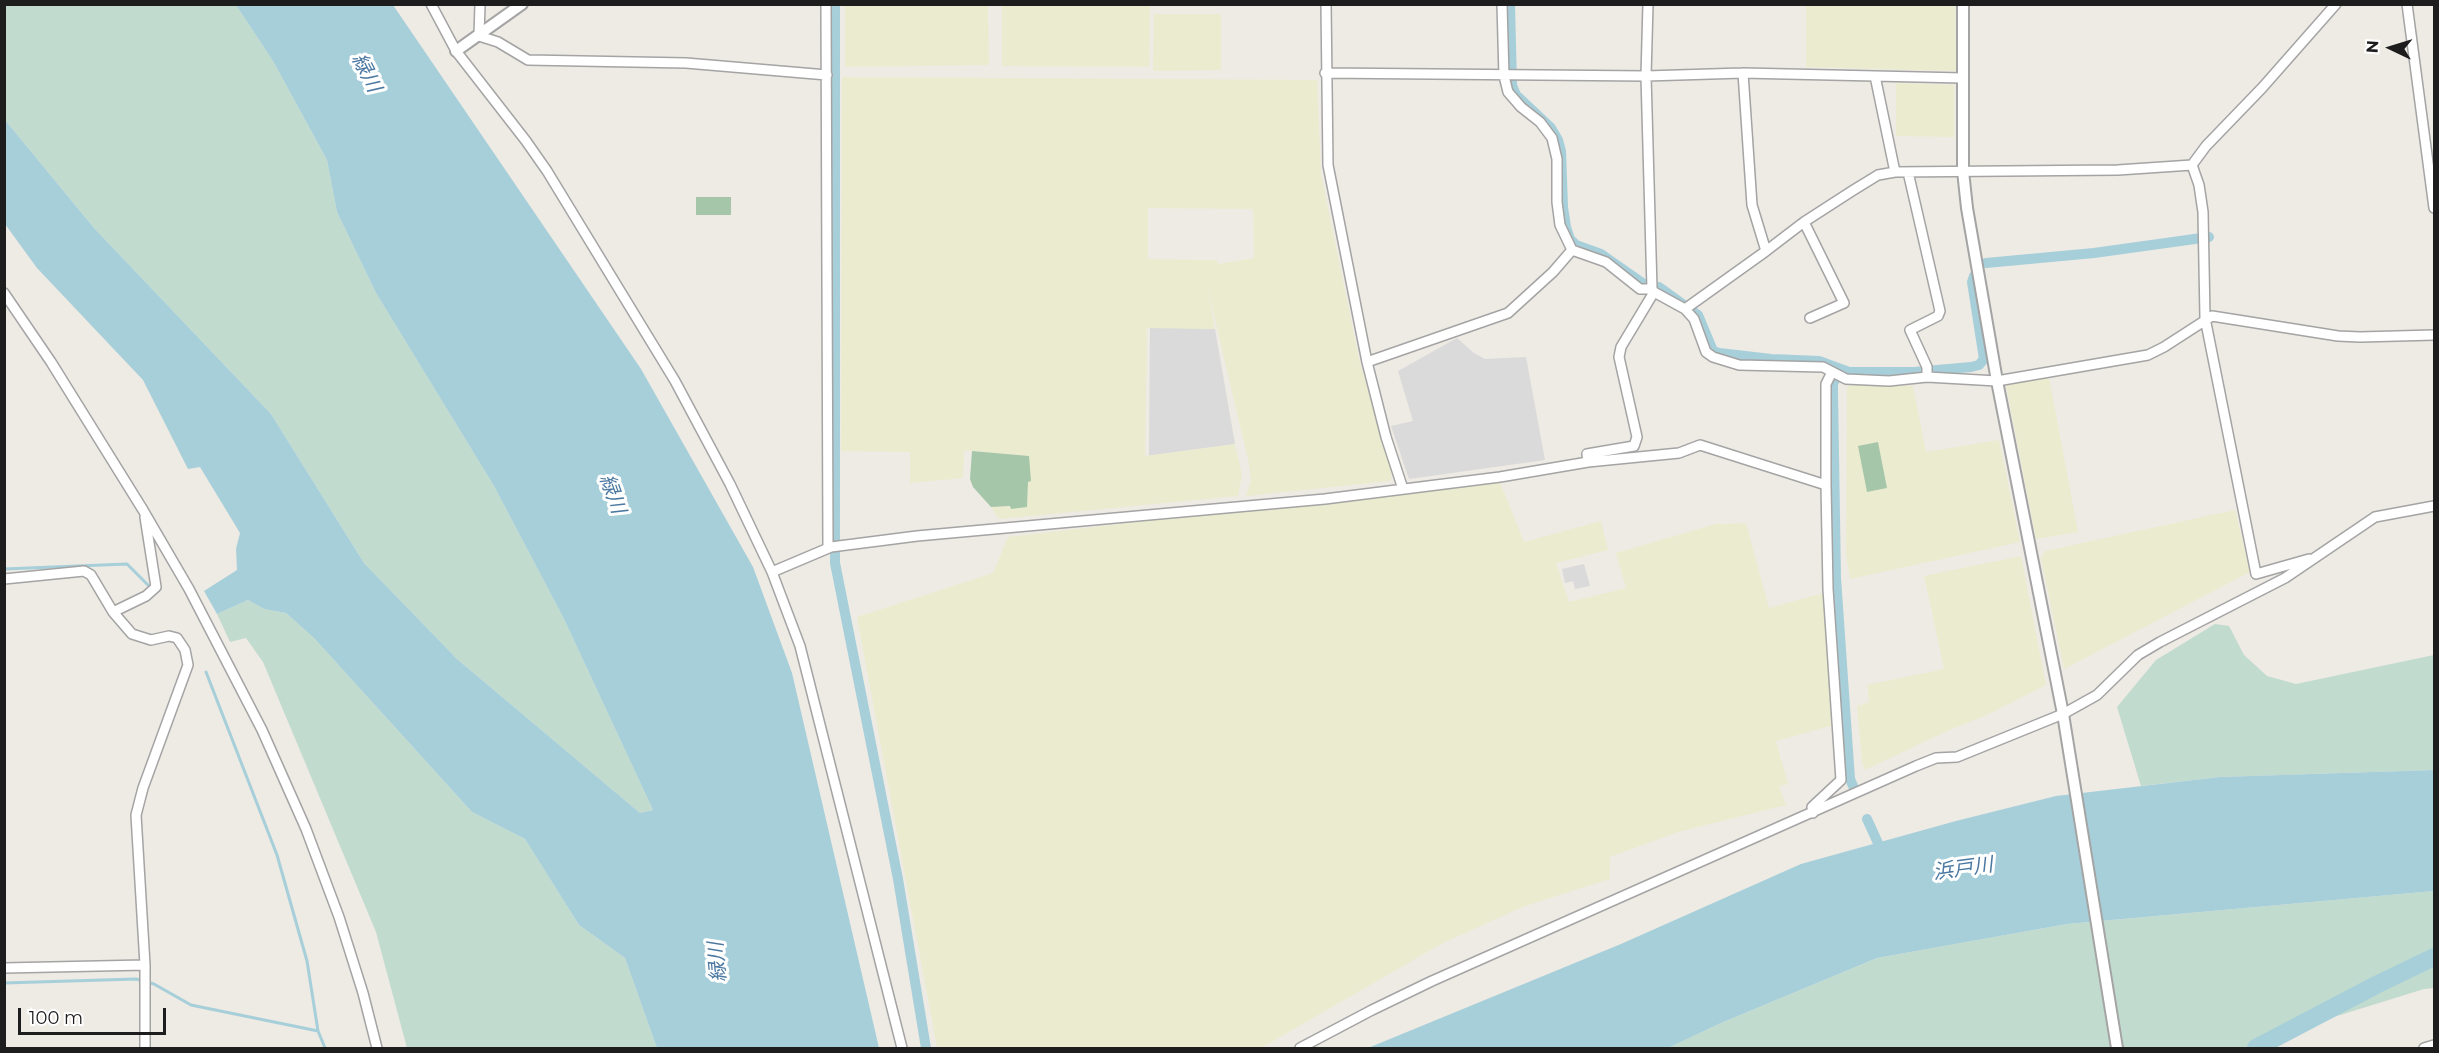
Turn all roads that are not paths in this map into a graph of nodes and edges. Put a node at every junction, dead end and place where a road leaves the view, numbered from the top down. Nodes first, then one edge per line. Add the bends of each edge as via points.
1 (431, 4) edge
2 (480, 4) edge
3 (522, 4) edge
4 (826, 4) edge
5 (1326, 4) edge
6 (1502, 4) edge
7 (1648, 4) edge
8 (1963, 4) edge
9 (2336, 4) edge
10 (2407, 4) edge
11 (479, 36) junction
12 (456, 51) junction
13 (1325, 73) junction
14 (1743, 73) junction
15 (827, 75) junction
16 (1509, 76) junction
17 (1646, 76) junction
18 (1875, 76) junction
19 (1962, 78) junction
20 (2192, 165) junction
21 (1963, 171) junction
22 (1895, 172) junction
23 (1908, 172) junction
24 (2434, 208) edge
25 (1804, 222) junction
26 (1572, 250) junction
27 (1766, 250) junction
28 (1653, 291) junction
29 (4, 293) edge
30 (1812, 304) dead end
31 (1687, 307) junction
32 (2205, 318) junction
33 (2434, 335) edge
34 (1367, 362) junction
35 (1927, 372) junction
36 (1836, 374) junction
37 (1997, 381) junction
38 (1588, 462) junction
39 (1826, 485) junction
40 (1403, 489) junction
41 (2434, 506) edge
42 (143, 510) junction
43 (833, 547) junction
44 (2317, 557) junction
45 (772, 572) junction
46 (4, 579) edge
47 (113, 612) junction
48 (2063, 714) junction
49 (1813, 813) junction
50 (145, 965) junction
51 (4, 968) edge
52 (2434, 1045) edge
53 (145, 1048) edge
54 (376, 1048) edge
55 (902, 1048) edge
56 (1300, 1048) edge
57 (2117, 1048) edge
58 (2424, 1048) edge

1 - 12 street
2 - 11 street
3 - 11 street
4 - 15 street
5 - 13 street
6 - 16 street
7 - 17 street
8 - 19 street
9 - 20 street
10 - 24 street
11 - 12 street
11 - 15 street via 528,60 686,63
12 - 45 street via 526,141 604,262 675,381
13 - 16 street
13 - 34 street via 1328,165
14 - 17 street
14 - 18 street
14 - 27 street via 1752,205
15 - 43 street
16 - 17 street
16 - 26 street via 1508,92 1552,138 1557,159 1560,225
17 - 28 street
18 - 19 street
18 - 22 street
19 - 21 street
20 - 21 street via 2118,170
20 - 32 street via 2199,185 2204,235
21 - 23 street
21 - 37 street
22 - 23 street
22 - 25 street via 1878,175
23 - 35 street via 1940,311 1938,316 1910,330
25 - 27 street
25 - 30 street via 1844,303 1814,316
26 - 28 street via 1606,262 1640,289
26 - 34 street via 1508,312
27 - 31 street
28 - 31 street
28 - 38 street via 1619,357 1637,437 1634,446 1587,453
29 - 42 street
31 - 36 street via 1706,352 1713,357 1739,365 1823,367
32 - 33 street via 2212,315 2338,336
32 - 37 street via 2148,355
32 - 44 street via 2256,574
34 - 40 street
35 - 36 street via 1889,381 1846,379
35 - 37 street
36 - 39 street via 1826,384
37 - 48 street
38 - 39 street via 1679,453 1704,445
38 - 40 street
39 - 49 street via 1828,589 1841,780 1812,807
40 - 43 street
41 - 44 street via 2375,517
42 - 47 street via 156,587
42 - 54 street via 189,589 256,720 306,829 339,917
43 - 45 street
44 - 48 street via 2285,578 2160,642 2138,656 2097,695
45 - 55 street via 800,646
46 - 47 street via 84,571 91,575
47 - 50 street via 132,634 151,640 177,638 188,665 136,815
48 - 49 street via 1957,757 1936,758
48 - 57 street
49 - 56 street via 1432,981
50 - 51 street
50 - 53 street
52 - 58 street

